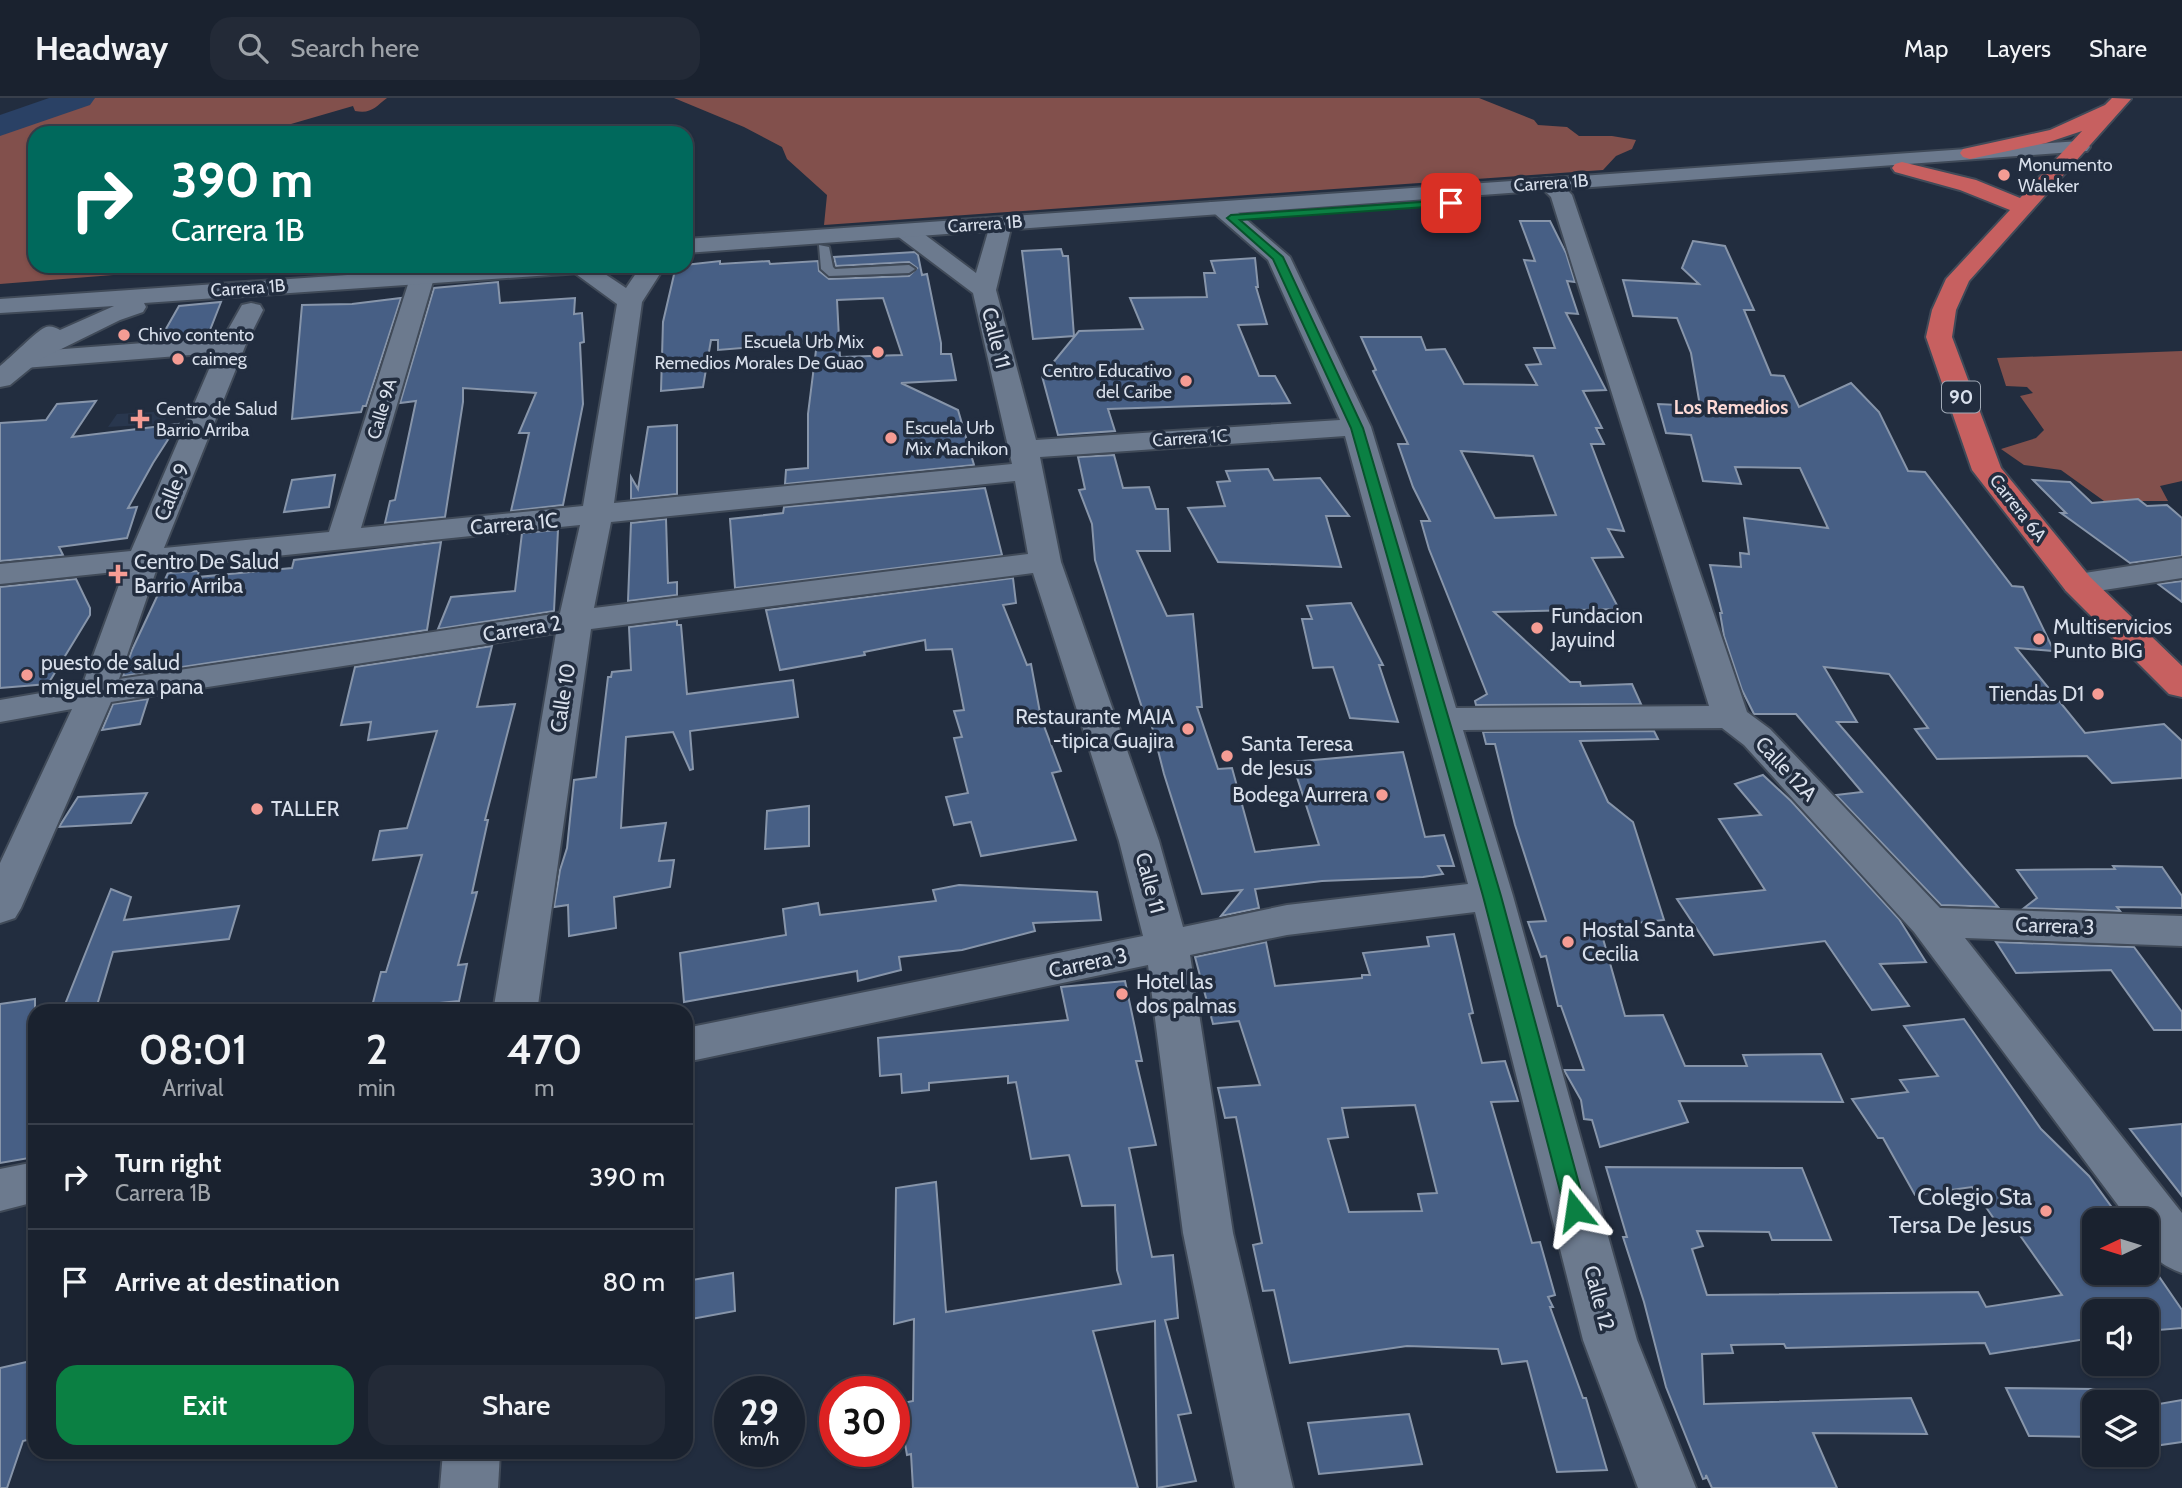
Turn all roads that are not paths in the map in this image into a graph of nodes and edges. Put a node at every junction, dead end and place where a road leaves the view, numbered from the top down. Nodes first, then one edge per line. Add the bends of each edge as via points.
1 (2121, 98) edge
2 (1969, 153) junction
3 (2074, 153) junction
4 (1902, 168) junction
5 (1555, 189) junction
6 (2022, 207) junction
7 (1225, 213) junction
8 (997, 228) junction
9 (911, 234) junction
10 (693, 246) edge
11 (823, 247) junction
12 (693, 259) edge
13 (909, 269) dead end
14 (404, 273) edge
15 (407, 273) edge
16 (418, 273) edge
17 (588, 273) edge
18 (649, 273) edge
19 (984, 290) junction
20 (194, 292) junction
21 (0, 297) edge
22 (53, 298) junction
23 (630, 302) junction
24 (0, 306) edge
25 (251, 310) dead end
26 (233, 344) junction
27 (29, 356) junction
28 (0, 379) edge
29 (1357, 428) junction
30 (1026, 460) junction
31 (597, 516) junction
32 (342, 540) junction
33 (144, 559) junction
34 (1045, 562) junction
35 (2182, 568) edge
36 (0, 575) edge
37 (2078, 584) junction
38 (575, 620) junction
39 (2182, 686) edge
40 (97, 693) junction
41 (0, 711) edge
42 (1731, 717) junction
43 (1441, 719) junction
44 (1492, 896) junction
45 (0, 908) edge
46 (1928, 922) junction
47 (2182, 931) edge
48 (1167, 946) junction
49 (516, 1004) edge
50 (693, 1044) edge
51 (28, 1184) edge
52 (0, 1190) edge
53 (2182, 1251) edge
54 (471, 1459) edge
55 (469, 1488) edge
56 (1264, 1488) edge
57 (1667, 1488) edge

1 - 2 highway via 2065,130
1 - 3 highway, Carrera 6A / 90
2 - 3 street, Carrera 1B
2 - 5 street, Carrera 1B
3 - 4 street, Carrera 1B
3 - 6 highway, Carrera 6A / 90
4 - 5 street, Carrera 1B
4 - 6 highway via 1968,184
5 - 7 street, Carrera 1B
5 - 42 street
6 - 37 highway, Carrera 6A / 90 via 1958,279 1944,310 1939,337 1987,470
7 - 8 street, Carrera 1B
7 - 29 street, Calle 12 via 1278,257
8 - 9 street, Carrera 1B
8 - 19 street
9 - 10 street, Carrera 1B
9 - 11 street, Carrera 1B
9 - 19 street
11 - 12 street, Carrera 1B
11 - 13 lane via 827,269 833,272
14 - 22 street, Carrera 1B
15 - 20 street, Carrera 1B
16 - 32 street, Calle 9A
17 - 23 street
18 - 23 street
19 - 30 street, Calle 11
20 - 22 street, Carrera 1B
20 - 27 street via 111,315
21 - 22 street, Carrera 1B
22 - 24 street, Carrera 1B
22 - 27 street via 66,316
23 - 31 street, Calle 10
25 - 26 street, Calle 9
26 - 27 street
26 - 33 street, Calle 9
27 - 28 street
29 - 30 street, Carrera 1C
29 - 43 street, Calle 12
30 - 31 street, Carrera 1C
30 - 34 street, Calle 11
31 - 32 street, Carrera 1C
31 - 38 street, Calle 10
32 - 33 street, Carrera 1C
33 - 36 street, Carrera 1C
33 - 40 street, Calle 9
34 - 38 street, Carrera 2
34 - 48 street, Calle 11 via 1139,841
35 - 37 street
37 - 39 highway, Carrera 6A / 90
38 - 40 street, Carrera 2
38 - 49 street, Calle 10
40 - 41 street, Carrera 2
40 - 45 street, Calle 9
42 - 43 street
42 - 46 street, Calle 12A via 1757,737
43 - 44 street, Calle 12
44 - 48 street, Carrera 3 via 1351,911 1211,934
44 - 57 street, Calle 12 via 1610,1340
46 - 47 street, Carrera 3
46 - 53 street, Calle 12A
48 - 50 street, Carrera 3
48 - 56 street, Calle 11 via 1208,1233
51 - 52 street
54 - 55 street

